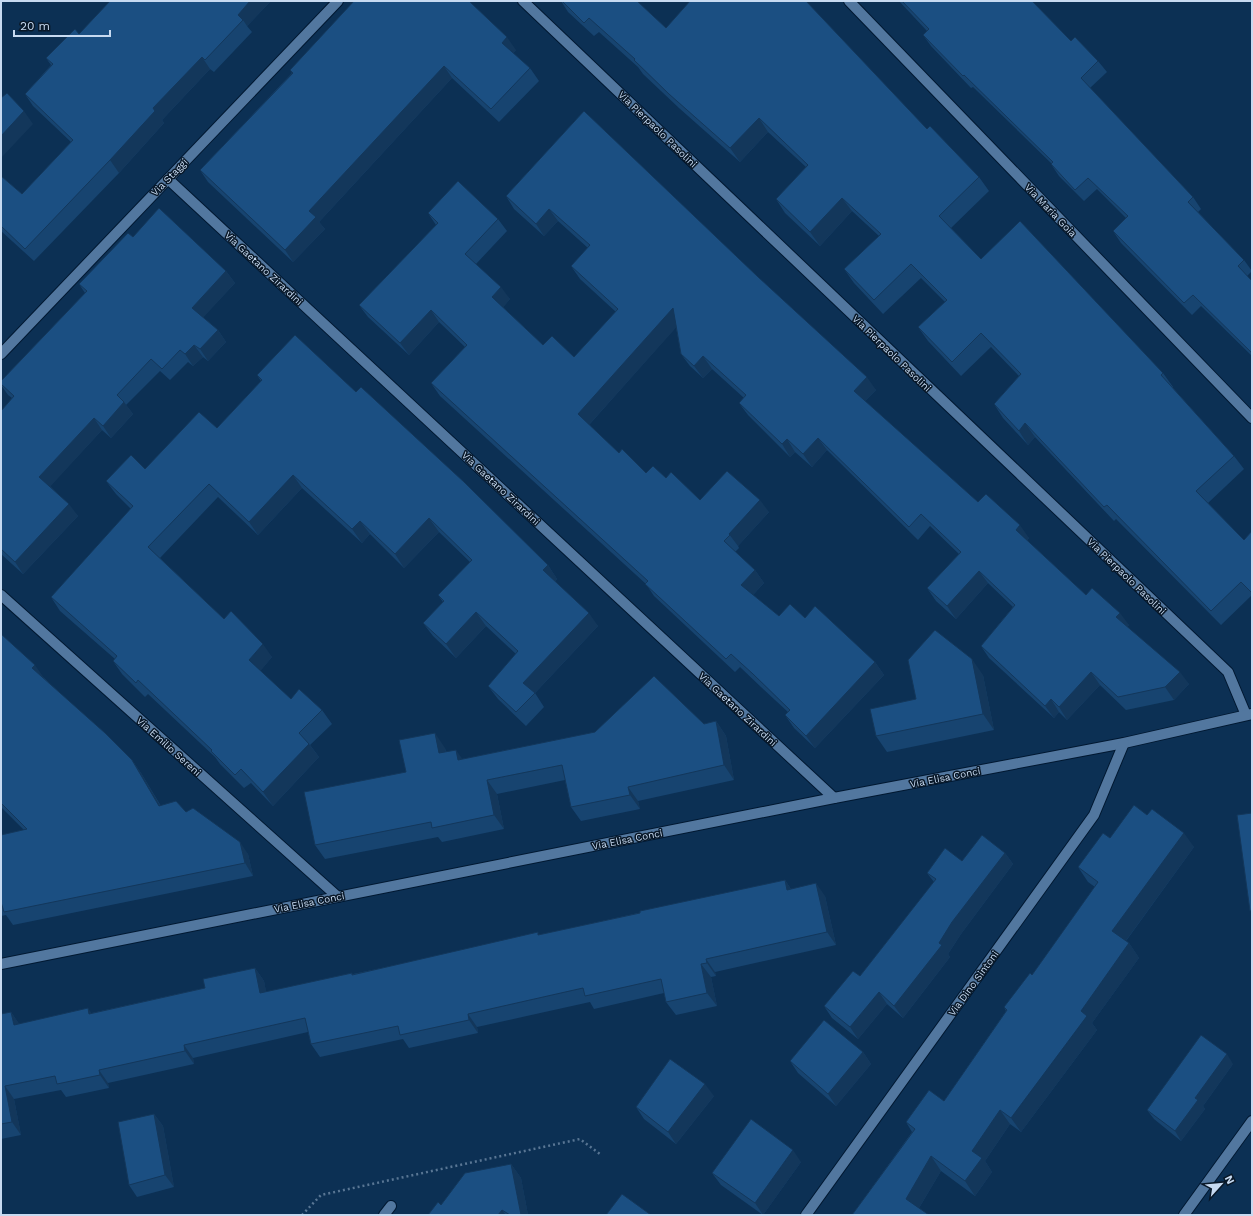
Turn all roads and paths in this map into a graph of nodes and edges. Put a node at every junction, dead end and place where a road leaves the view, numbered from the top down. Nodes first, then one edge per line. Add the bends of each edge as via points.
1 (338, 1) edge
2 (523, 1) edge
3 (849, 1) edge
4 (168, 179) junction
5 (1, 354) edge
6 (1252, 418) edge
7 (1, 595) edge
8 (1249, 715) edge
9 (1124, 743) junction
10 (834, 798) junction
11 (338, 896) junction
12 (1, 964) edge
13 (1252, 1121) edge
14 (600, 1154) dead end
15 (391, 1206) dead end
16 (302, 1215) edge
17 (384, 1215) edge
18 (806, 1215) edge
19 (1184, 1215) edge

1 - 4 street, Via Staggi
2 - 8 street, Via Pierpaolo Pasolini via 1228,672
3 - 6 street, Via Maria Goia
4 - 5 street, Via Staggi
4 - 10 street, Via Gaetano Zirardini
7 - 11 street, Via Emilio Sereni
8 - 9 street, Via Elisa Conci
9 - 10 street, Via Elisa Conci
9 - 18 street, Via Dino Sintoni via 1094,815
10 - 11 street, Via Elisa Conci
11 - 12 street, Via Elisa Conci
13 - 19 street
14 - 16 path via 580,1139 321,1195
15 - 17 street

